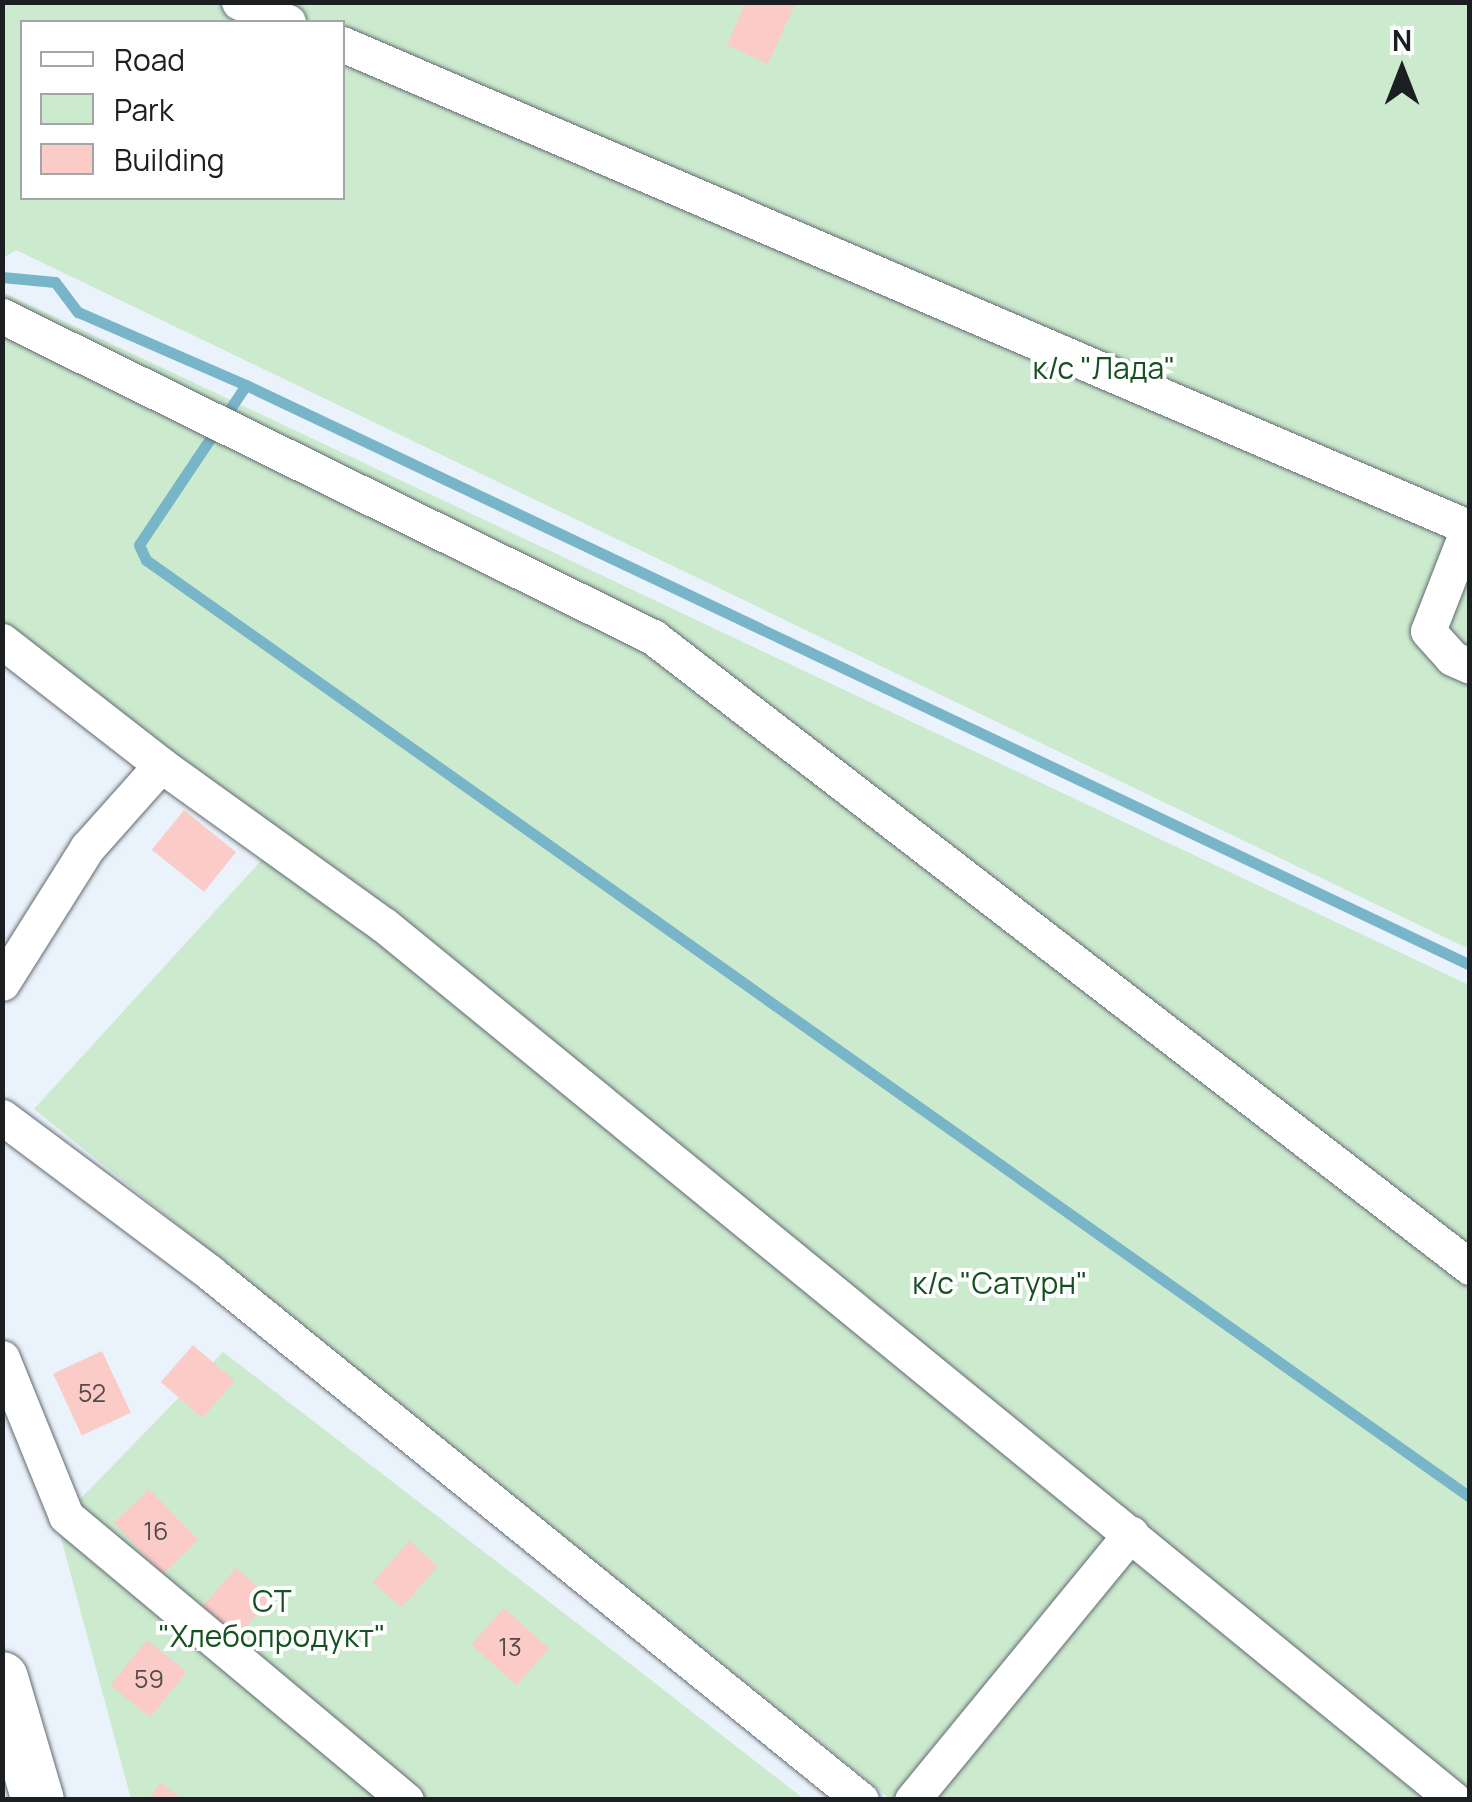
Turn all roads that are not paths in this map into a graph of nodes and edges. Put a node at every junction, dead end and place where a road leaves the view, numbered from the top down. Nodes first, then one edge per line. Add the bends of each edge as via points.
1 (239, 2) edge
2 (283, 20) edge
3 (345, 45) edge
4 (2, 316) edge
5 (1468, 530) edge
6 (2, 641) edge
7 (1470, 666) edge
8 (160, 765) junction
9 (2, 983) edge
10 (2, 1117) edge
11 (1470, 1267) edge
12 (2, 1358) edge
13 (1131, 1533) junction
14 (2, 1678) edge
15 (38, 1800) edge
16 (406, 1800) edge
17 (860, 1800) edge
18 (912, 1800) edge
19 (1454, 1800) edge

1 - 2 lane
3 - 5 lane
4 - 11 lane via 654,636
5 - 7 lane via 1428,631 1452,658
6 - 8 lane
8 - 9 lane via 88,848
8 - 13 lane via 384,925
10 - 17 lane via 210,1272
12 - 16 lane via 66,1516
13 - 18 lane
13 - 19 lane
14 - 15 highway

